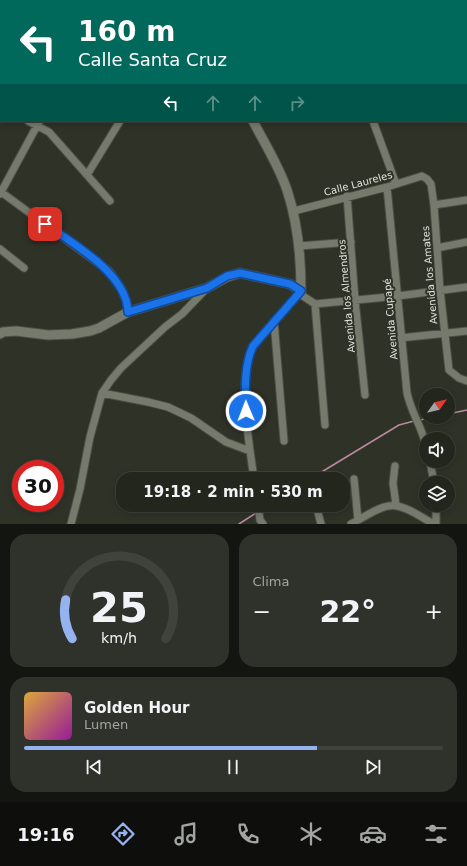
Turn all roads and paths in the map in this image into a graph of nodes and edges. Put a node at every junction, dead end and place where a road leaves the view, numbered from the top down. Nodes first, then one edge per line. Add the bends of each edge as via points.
1 (119, 122) edge
2 (254, 122) edge
3 (373, 122) edge
4 (39, 123) edge
5 (87, 176) junction
6 (427, 179) joint
7 (396, 184) junction
8 (387, 187) junction
9 (1, 193) edge
10 (347, 196) junction
11 (467, 200) edge
12 (110, 201) dead end
13 (434, 205) junction
14 (294, 211) junction
15 (351, 242) junction
16 (467, 242) edge
17 (299, 246) junction
18 (437, 248) junction
19 (0, 249) edge
20 (24, 268) dead end
21 (467, 287) edge
22 (207, 288) junction
23 (440, 290) junction
24 (301, 291) junction
25 (398, 296) junction
26 (355, 300) junction
27 (315, 304) junction
28 (128, 312) junction
29 (274, 321) junction
30 (467, 331) edge
31 (0, 334) edge
32 (444, 334) junction
33 (400, 338) junction
34 (467, 381) edge
35 (102, 393) junction
36 (365, 395) dead end
37 (325, 425) dead end
38 (423, 432) edge
39 (284, 442) dead end
40 (250, 451) junction
41 (395, 466) dead end
42 (253, 472) edge
43 (354, 479) dead end
44 (396, 505) junction
45 (259, 512) edge
46 (318, 512) edge
47 (436, 512) edge
48 (358, 520) junction
49 (71, 524) edge
50 (263, 524) edge
51 (321, 524) edge
52 (351, 524) edge
53 (435, 524) edge

1 - 5 street
2 - 14 street via 277,167
3 - 7 street
4 - 5 street
4 - 9 street
5 - 12 street
6 - 7 street, Calle Laureles via 422,176
6 - 13 street, Avenida los Amates via 431,184
7 - 8 street, Calle Laureles
8 - 10 street, Calle Laureles
8 - 25 street, Avenida Cupapé
9 - 28 street via 108,271 124,293
10 - 14 street, Calle Laureles
10 - 15 street, Avenida los Almendros
11 - 13 street
13 - 18 street, Avenida los Amates
14 - 17 street
15 - 17 street
15 - 26 street, Avenida los Almendros
16 - 18 street
17 - 24 street
18 - 23 street, Avenida los Amates
19 - 20 street
21 - 23 street
22 - 24 street via 227,276 240,273 290,284
22 - 28 street
22 - 35 street via 122,368
23 - 25 street
23 - 32 street, Avenida los Amates
24 - 27 street via 303,296
24 - 29 street
25 - 26 street
25 - 33 street, Avenida Cupapé
26 - 27 street
26 - 36 street, Avenida los Almendros
27 - 37 street
28 - 31 street via 85,332 48,335 16,331
29 - 39 street
29 - 40 street via 250,352 245,397
30 - 32 street
32 - 33 street
32 - 34 street, Avenida los Amates via 449,370
33 - 38 street, Avenida Cupapé via 406,393
35 - 40 street via 168,407 191,418 226,442
35 - 49 street
40 - 42 street
41 - 44 street via 393,483
43 - 48 street
44 - 48 street
44 - 53 street
45 - 50 street
46 - 51 street
47 - 53 street
48 - 52 street

